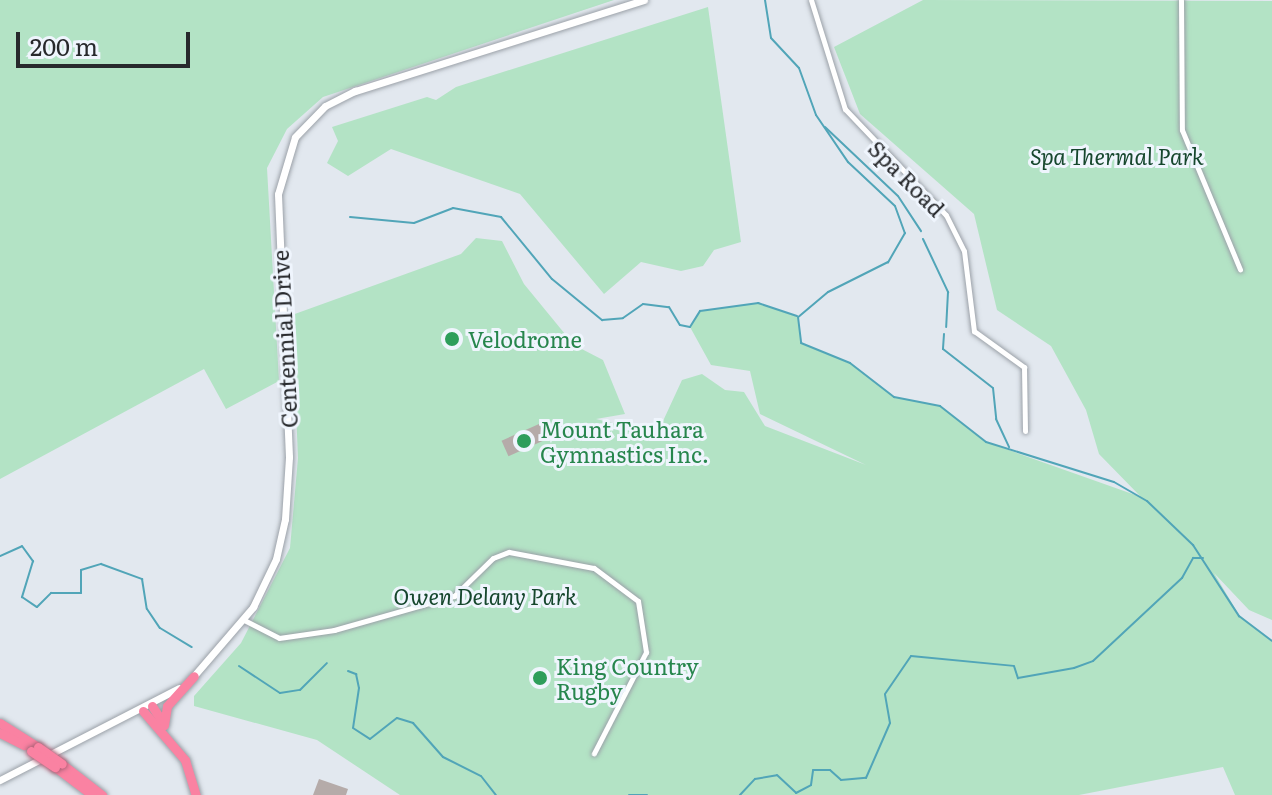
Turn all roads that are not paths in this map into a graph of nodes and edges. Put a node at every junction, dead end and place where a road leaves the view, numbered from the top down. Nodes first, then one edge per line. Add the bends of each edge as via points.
1 (644, 0) edge
2 (811, 0) edge
3 (1181, 0) edge
4 (1240, 269) dead end
5 (1025, 431) dead end
6 (244, 620) junction
7 (194, 676) junction
8 (148, 709) junction
9 (0, 723) edge
10 (164, 725) junction
11 (0, 732) edge
12 (168, 737) junction
13 (31, 748) junction
14 (594, 753) dead end
15 (0, 780) edge
16 (99, 794) edge
17 (196, 795) edge

1 - 6 main road, Centennial Drive via 355,91 325,106 295,137 278,194 287,498 276,559
2 - 5 street, Spa Road via 845,109 946,215 964,251 974,331 1024,367
3 - 4 street via 1182,130
6 - 7 main road, Centennial Drive
6 - 14 street via 279,638 334,630 454,596 493,558 509,552 594,568 638,601 646,652
7 - 8 main road, Centennial Drive
7 - 10 highway via 167,706
8 - 10 highway
8 - 12 highway
8 - 15 main road, Centennial Drive
9 - 13 highway
10 - 12 highway
11 - 13 highway
12 - 17 highway via 190,769
13 - 16 highway, bridge

